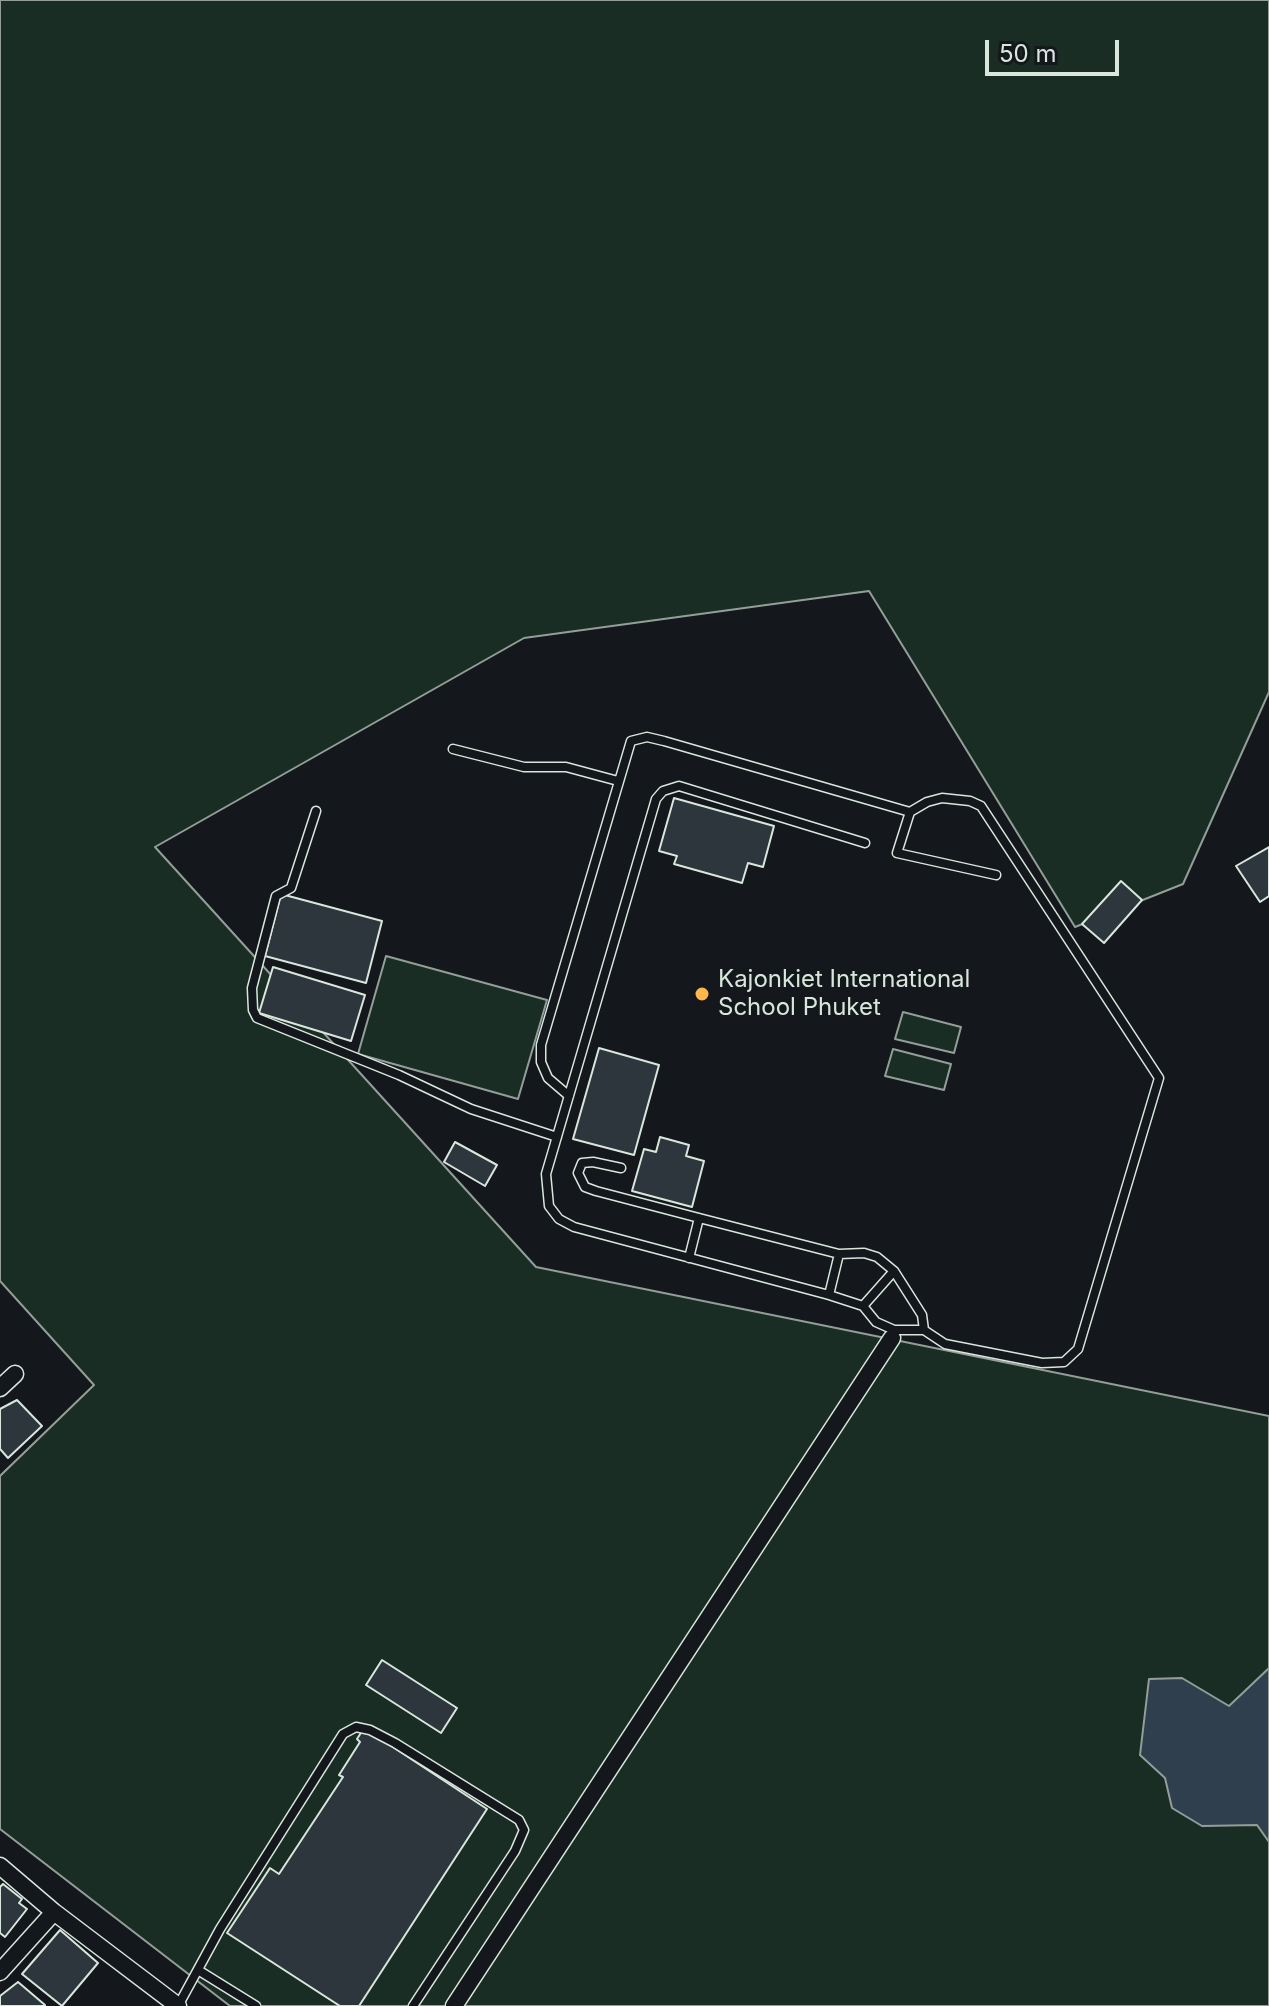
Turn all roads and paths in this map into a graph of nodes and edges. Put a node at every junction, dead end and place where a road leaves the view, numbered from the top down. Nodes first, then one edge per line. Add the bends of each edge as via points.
1 (453, 749) dead end
2 (618, 781) junction
3 (316, 811) dead end
4 (910, 812) junction
5 (865, 843) dead end
6 (996, 875) dead end
7 (569, 1096) junction
8 (557, 1137) junction
9 (621, 1168) dead end
10 (699, 1218) junction
11 (839, 1254) junction
12 (689, 1258) junction
13 (894, 1271) junction
14 (829, 1295) junction
15 (863, 1306) junction
16 (924, 1330) junction
17 (893, 1334) junction
18 (15, 1374) dead end
19 (0, 1388) edge
20 (0, 1866) edge
21 (54, 1912) junction
22 (198, 1970) junction
23 (0, 1972) edge
24 (178, 2006) edge
25 (256, 2006) edge
26 (413, 2006) edge
27 (454, 2006) edge

1 - 2 lane via 524,767 566,767
2 - 4 lane via 631,741 647,737
2 - 7 lane via 541,1045 548,1078
3 - 8 lane via 291,888 276,896 252,988 257,1018 471,1109
4 - 6 lane via 897,853
4 - 16 lane via 942,798 981,806 1159,1078 1078,1349 1064,1362 1042,1363 945,1344
5 - 7 lane via 690,789 671,786 663,791 656,799
7 - 8 lane
8 - 12 lane via 545,1192 559,1219
9 - 10 lane via 582,1163 578,1173 585,1187
10 - 11 lane
10 - 12 lane
11 - 13 lane via 877,1257
11 - 14 lane
12 - 14 lane
13 - 15 lane
13 - 16 lane via 922,1315
14 - 15 lane
15 - 17 lane
16 - 17 lane
17 - 27 street
18 - 19 street
20 - 21 street
21 - 23 street
21 - 24 street
22 - 24 lane
22 - 25 lane
22 - 26 lane via 343,1734 356,1727 420,1758 519,1820 524,1830

